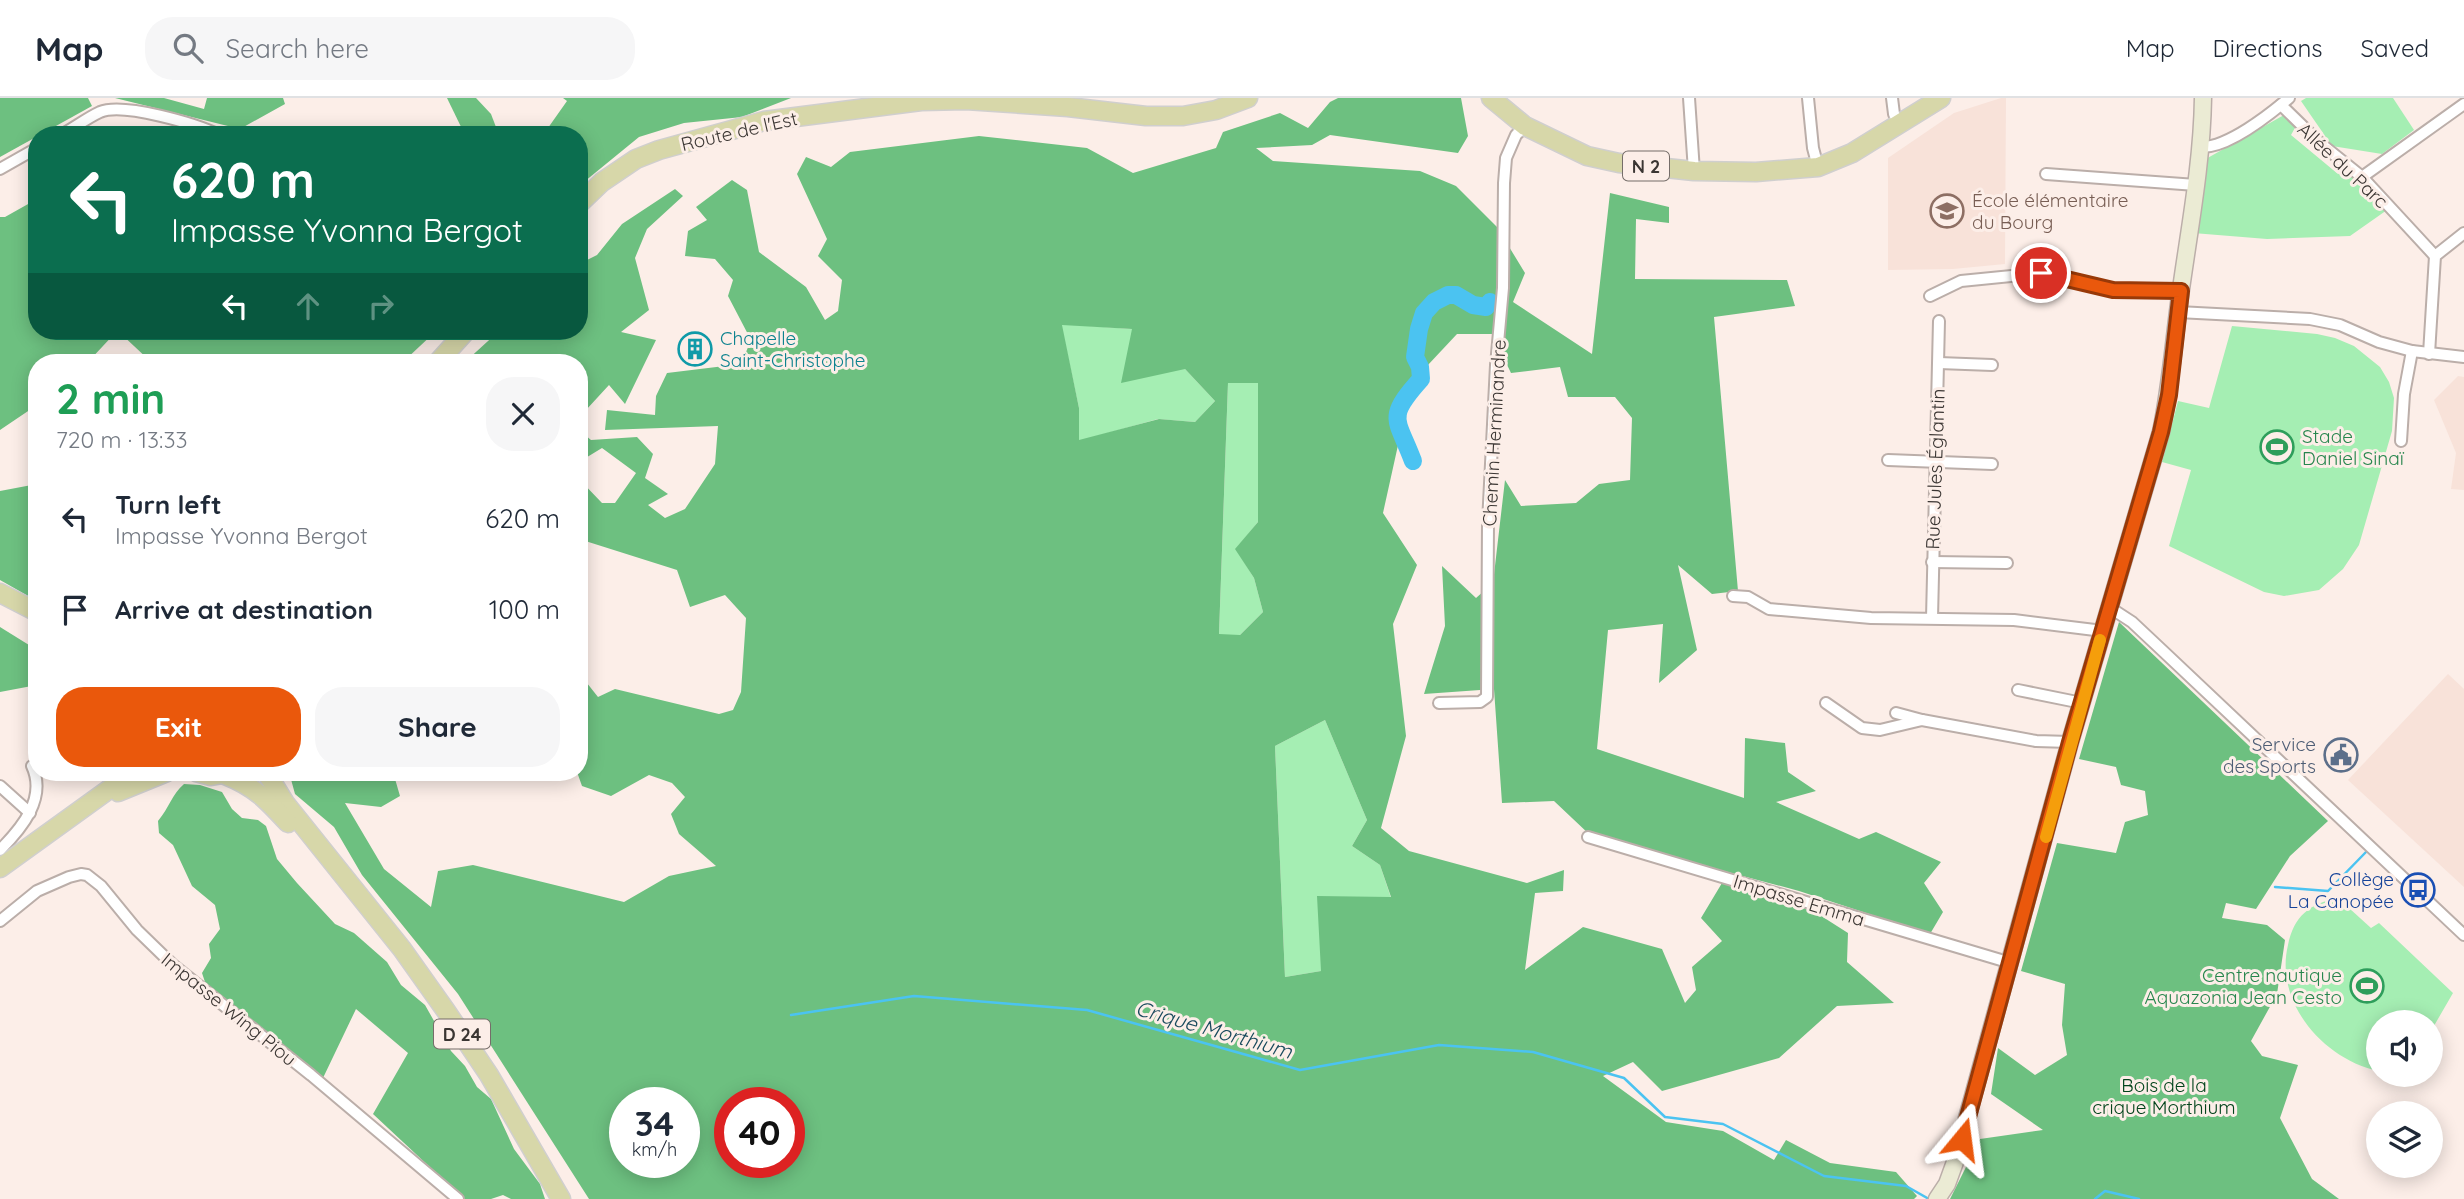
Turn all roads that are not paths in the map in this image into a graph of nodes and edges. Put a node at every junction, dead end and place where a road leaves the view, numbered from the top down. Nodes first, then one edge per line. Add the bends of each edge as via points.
1 (1248, 98) edge
2 (1491, 98) edge
3 (1689, 98) edge
4 (1808, 98) edge
5 (1892, 98) edge
6 (1941, 98) edge
7 (2203, 98) edge
8 (2285, 101) edge
9 (2464, 104) edge
10 (1900, 125) junction
11 (76, 126) edge
12 (199, 126) edge
13 (1525, 126) junction
14 (2202, 147) junction
15 (28, 153) edge
16 (1818, 167) junction
17 (0, 169) edge
18 (1694, 171) junction
19 (2046, 174) dead end
20 (2362, 177) junction
21 (2196, 185) junction
22 (588, 195) edge
23 (2464, 233) edge
24 (2435, 256) junction
25 (2181, 291) junction
26 (1930, 296) dead end
27 (2178, 313) junction
28 (1939, 321) dead end
29 (458, 340) edge
30 (2412, 351) junction
31 (445, 354) edge
32 (2429, 354) junction
33 (2464, 357) edge
34 (1938, 363) junction
35 (1992, 365) dead end
36 (2402, 441) dead end
37 (1888, 460) dead end
38 (1936, 461) junction
39 (1992, 464) dead end
40 (1932, 562) junction
41 (2007, 564) dead end
42 (0, 593) edge
43 (1733, 596) dead end
44 (28, 607) edge
45 (2109, 607) junction
46 (1932, 618) junction
47 (2103, 631) junction
48 (2018, 690) dead end
49 (1438, 703) dead end
50 (1826, 703) dead end
51 (2082, 703) junction
52 (1896, 713) dead end
53 (1922, 720) junction
54 (2070, 742) junction
55 (36, 781) edge
56 (120, 781) edge
57 (142, 781) edge
58 (242, 781) edge
59 (272, 781) edge
60 (0, 786) edge
61 (77, 812) junction
62 (30, 813) junction
63 (1588, 837) dead end
64 (2, 858) edge
65 (346, 880) junction
66 (0, 921) edge
67 (2464, 935) edge
68 (2011, 963) junction
69 (458, 1199) edge
70 (561, 1199) edge
71 (1938, 1199) edge

1 - 22 main road, Route de l'Est via 1216,110 1146,117 1068,107 943,101 858,107 764,121 659,150 636,159
2 - 13 main road, N 2
3 - 18 street
4 - 16 street
5 - 10 street
6 - 10 main road, N 2
7 - 14 street
8 - 14 street via 2244,130
8 - 20 street, Allée du Parc via 2321,145
9 - 20 street
10 - 16 main road, N 2
11 - 12 street via 102,111 120,110
13 - 18 main road, N 2 via 1587,156
13 - 49 street, Chemin Herminandre via 1506,158 1504,183 1503,288 1488,523 1487,697 1480,702
14 - 21 street
15 - 17 street
16 - 18 main road, N 2
19 - 21 street
20 - 24 street, Allée du Parc
21 - 25 street
23 - 24 street
24 - 32 street
25 - 26 street via 2113,290 2041,273 1961,281
25 - 27 street
27 - 30 street via 2310,319
27 - 45 street via 2161,432
28 - 34 street, Rue Jules Églantin
29 - 31 main road
30 - 32 street
30 - 36 street
32 - 33 street
34 - 35 street
34 - 38 street, Rue Jules Églantin
37 - 38 street
38 - 39 street
38 - 40 street, Rue Jules Églantin
40 - 41 street
40 - 46 street, Rue Jules Églantin
42 - 44 main road
43 - 46 street via 1748,597 1769,609
45 - 47 street
45 - 67 street via 2132,622
46 - 47 street via 2014,620
47 - 51 street
48 - 51 street
50 - 53 street via 1862,728 1880,730
51 - 54 street
52 - 53 street
53 - 54 street via 2036,741
54 - 68 street
55 - 62 street
56 - 61 main road
57 - 61 main road
58 - 65 main road, D 24
59 - 65 main road, D 24
60 - 62 street
61 - 64 main road
62 - 64 street
63 - 68 street, Impasse Emma
65 - 70 main road, D 24 via 402,949 489,1074
66 - 69 street, Impasse Wing Piou via 37,891 69,877 87,875 173,965
68 - 71 street via 1955,1162

